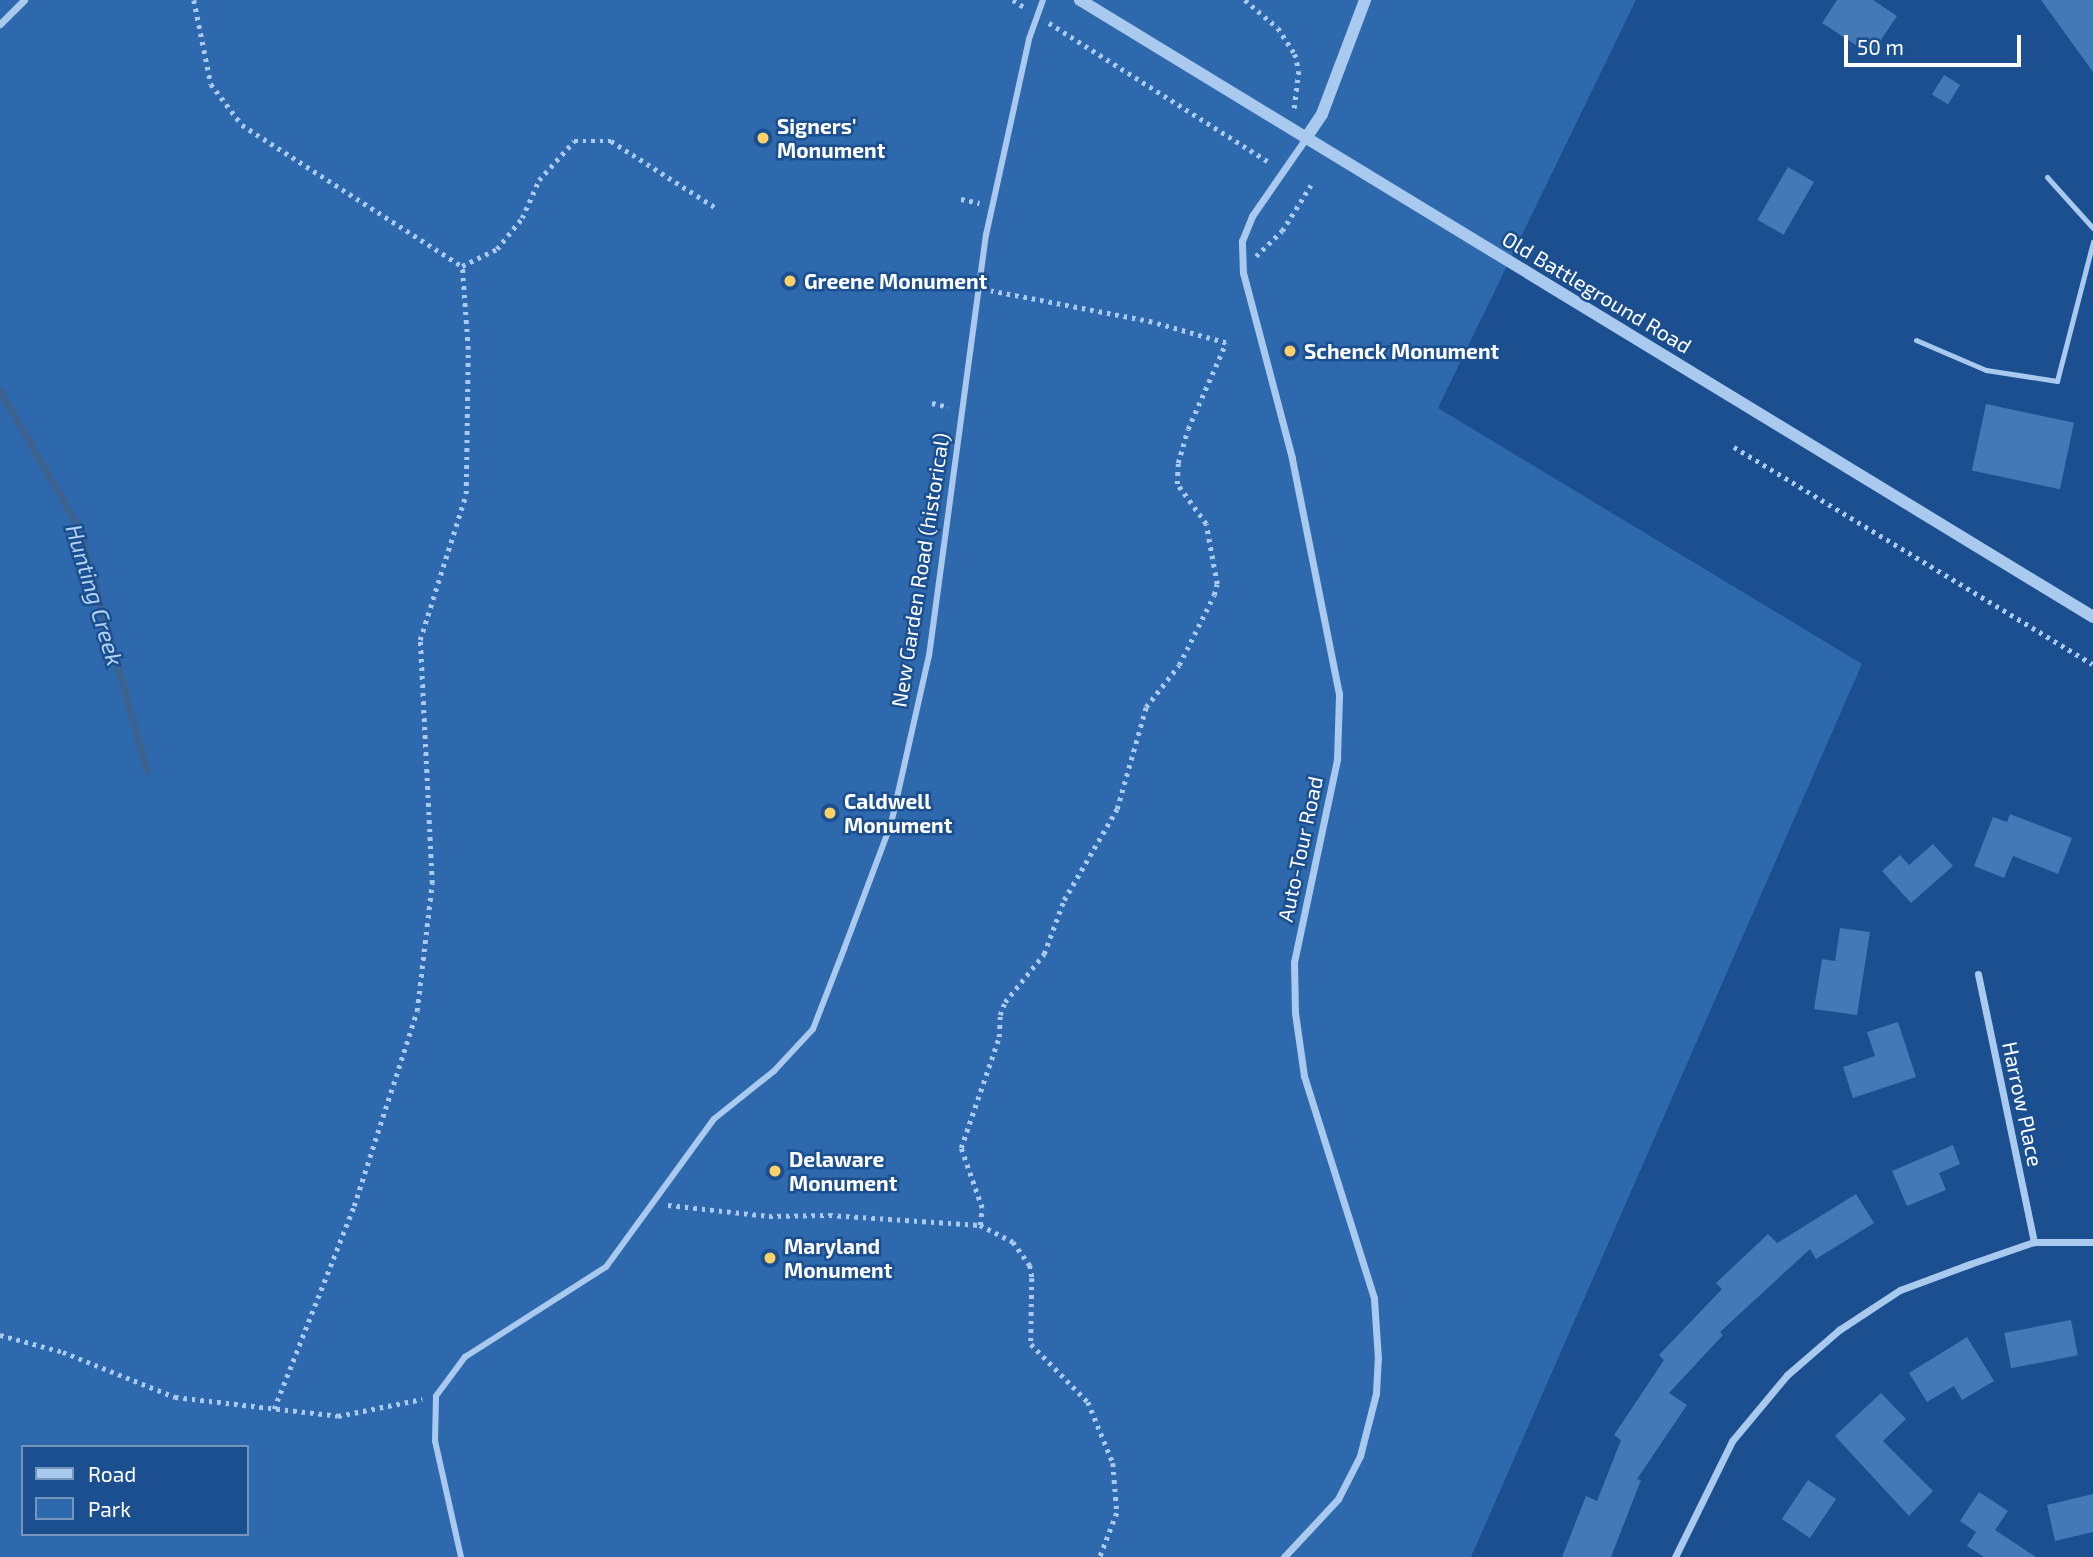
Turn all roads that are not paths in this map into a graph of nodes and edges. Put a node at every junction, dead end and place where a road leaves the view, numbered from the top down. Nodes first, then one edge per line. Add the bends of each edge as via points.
1 (24, 0) edge
2 (1043, 0) edge
3 (1080, 0) edge
4 (1365, 0) edge
5 (0, 24) edge
6 (1306, 138) junction
7 (2047, 177) dead end
8 (2093, 228) edge
9 (2093, 242) edge
10 (1916, 340) dead end
11 (2093, 617) edge
12 (1978, 974) dead end
13 (2034, 1242) junction
14 (2093, 1242) edge
15 (461, 1557) edge
16 (1284, 1557) edge
17 (1675, 1557) edge

1 - 5 street
2 - 15 street, New Garden Road (historical) via 1029,39 986,234 929,656 891,824 813,1029 774,1071 714,1119 606,1267 465,1357 436,1396 435,1441
3 - 6 street, Old Battleground Road
4 - 6 street via 1322,114
6 - 11 street, Old Battleground Road
6 - 16 street, Auto-Tour Road via 1252,216 1242,241 1243,266 1256,332 1292,458 1339,694 1337,759 1294,961 1297,1026 1304,1076 1374,1298 1378,1325 1376,1392 1360,1455 1338,1499
7 - 8 lane
9 - 10 lane via 2057,381 1986,370
12 - 13 street, Harrow Place
13 - 14 street
13 - 17 street via 1900,1290 1839,1330 1787,1375 1732,1441

